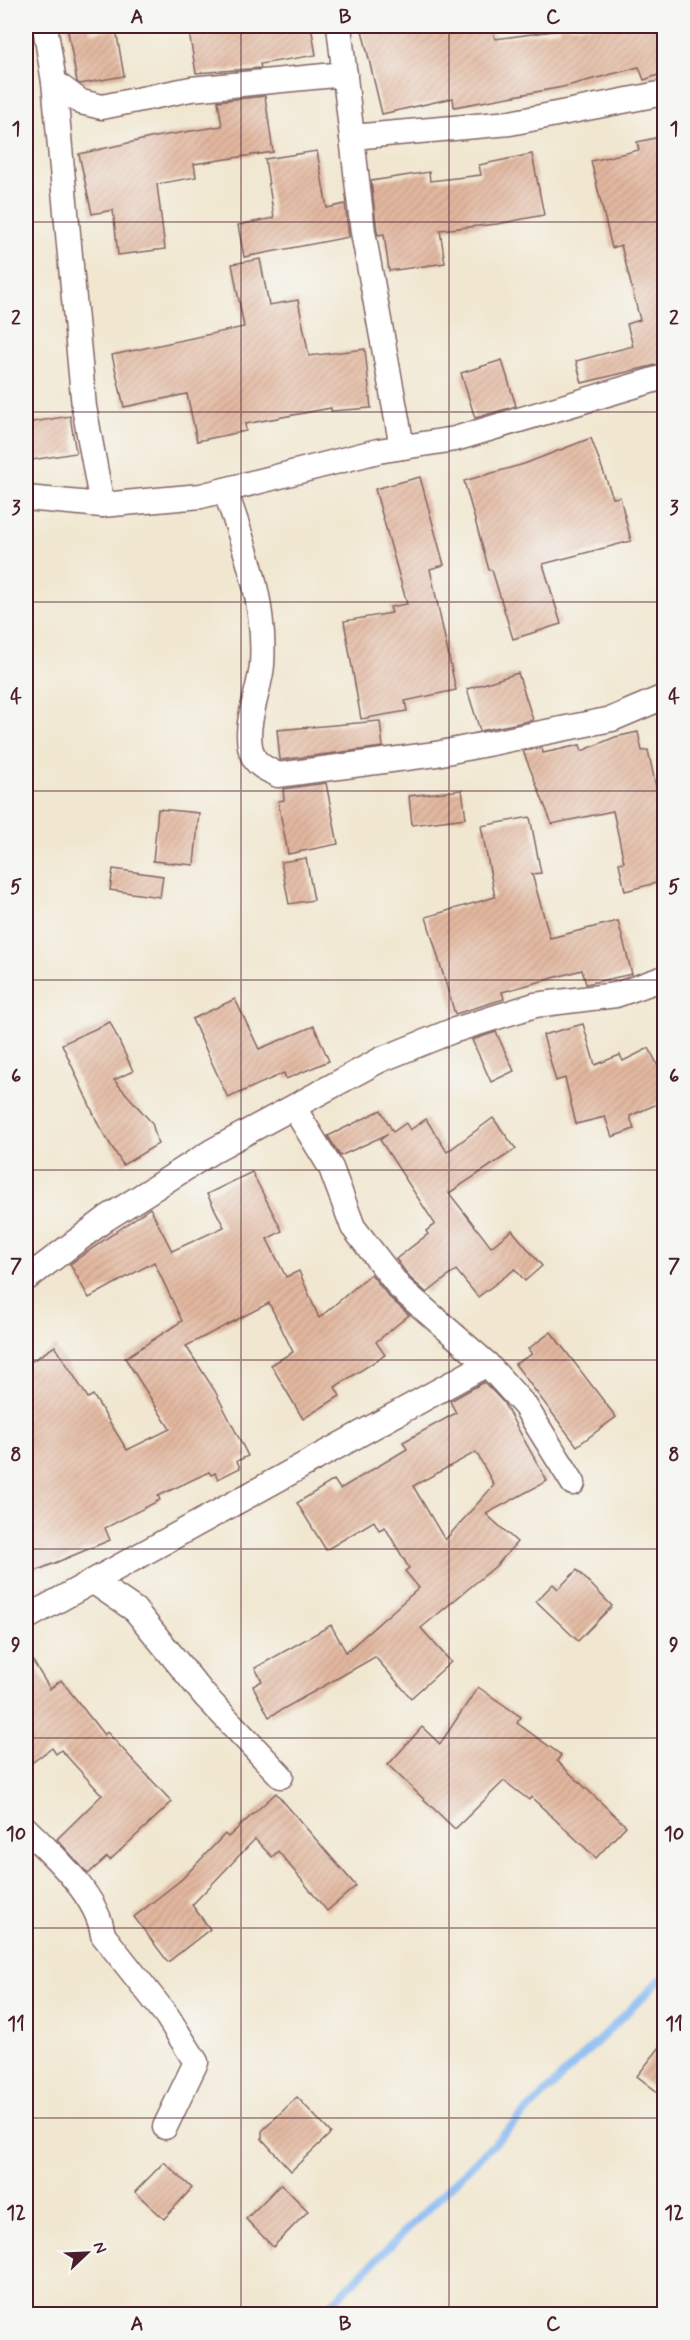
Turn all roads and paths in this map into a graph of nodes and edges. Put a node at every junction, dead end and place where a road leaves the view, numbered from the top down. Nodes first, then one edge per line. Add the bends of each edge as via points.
1 (45, 26) edge
2 (339, 26) edge
3 (345, 74) junction
4 (54, 82) junction
5 (664, 93) edge
6 (352, 137) junction
7 (664, 377) edge
8 (402, 447) junction
9 (225, 490) junction
10 (26, 498) edge
11 (102, 505) junction
12 (664, 697) edge
13 (664, 978) edge
14 (294, 1108) junction
15 (26, 1279) edge
16 (487, 1364) junction
17 (573, 1484) dead end
18 (94, 1582) junction
19 (26, 1618) edge
20 (281, 1776) dead end
21 (26, 1829) edge
22 (165, 2127) dead end

1 - 4 street
2 - 3 street
3 - 4 street via 191,89 102,106 81,102
3 - 6 street
4 - 11 street via 84,407
5 - 6 street via 510,123
6 - 8 street via 363,232
7 - 8 street via 455,439
8 - 9 street
9 - 11 street via 201,496
9 - 12 street via 258,589 262,664 249,736 253,756 261,766 278,775 472,747 612,719
10 - 11 street
13 - 14 street via 616,995 535,1005 452,1031 380,1060
14 - 15 street via 214,1150 117,1211
14 - 16 street via 331,1168 353,1227 400,1288
16 - 17 street via 525,1406
16 - 18 street
18 - 19 street
18 - 20 street via 135,1610 205,1696
21 - 22 street via 63,1865 101,1919 103,1935 167,2016 196,2062

